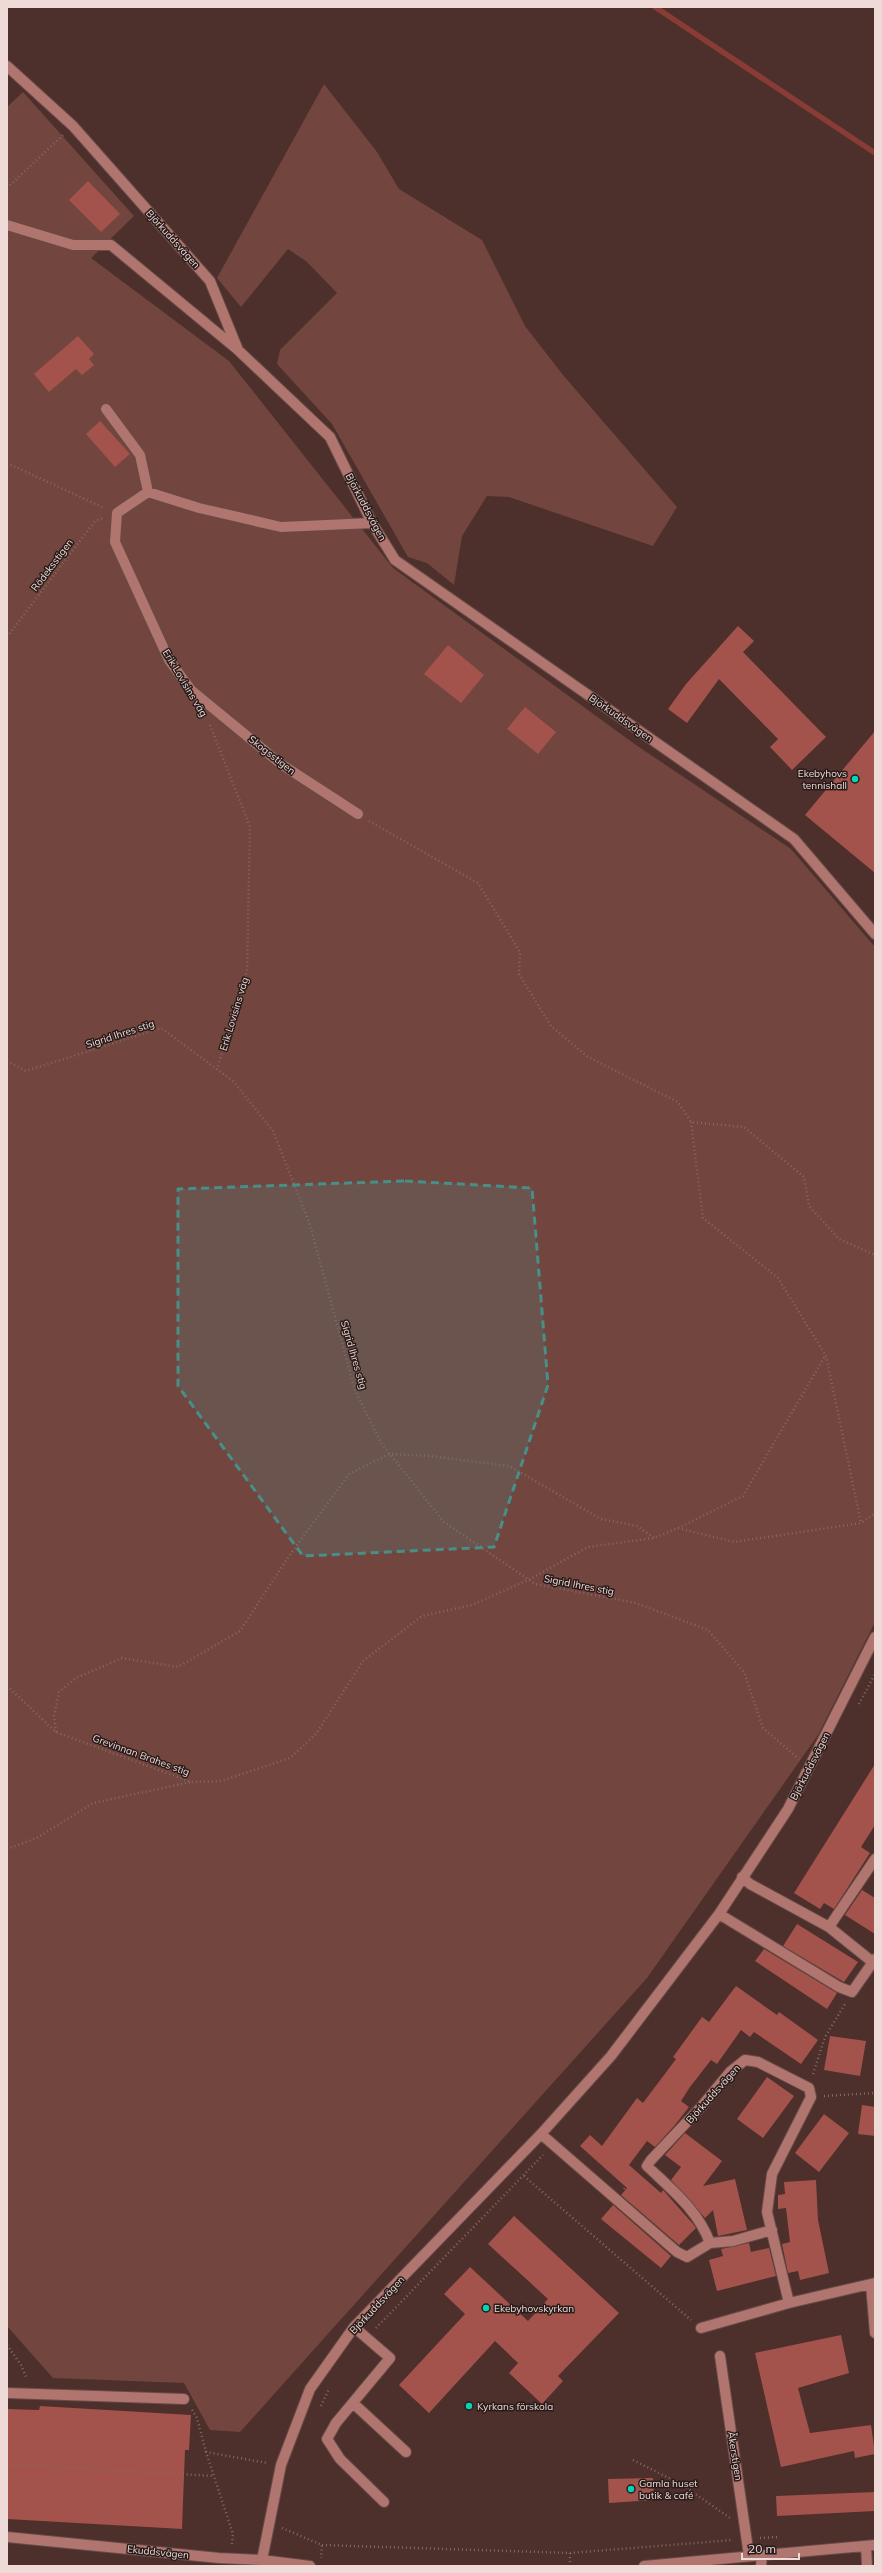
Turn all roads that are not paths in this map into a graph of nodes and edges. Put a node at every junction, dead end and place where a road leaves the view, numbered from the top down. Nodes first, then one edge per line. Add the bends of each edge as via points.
1 (7, 66) edge
2 (7, 225) edge
3 (238, 350) junction
4 (106, 409) dead end
5 (148, 492) junction
6 (372, 523) junction
7 (191, 690) joint
8 (358, 814) road end
9 (875, 934) edge
10 (875, 1637) edge
11 (872, 1650) edge
12 (875, 1859) edge
13 (742, 1877) junction
14 (719, 1914) junction
15 (829, 1927) junction
16 (874, 1961) edge
17 (541, 2134) junction
18 (772, 2230) junction
19 (710, 2243) junction
20 (873, 2284) edge
21 (790, 2303) junction
22 (354, 2327) junction
23 (700, 2328) road end
24 (875, 2333) edge
25 (720, 2356) dead end
26 (7, 2393) edge
27 (184, 2399) road end
28 (353, 2403) junction
29 (406, 2452) dead end
30 (384, 2502) dead end
31 (7, 2537) edge
32 (870, 2546) edge
33 (762, 2555) junction
34 (749, 2556) junction
35 (262, 2560) junction
36 (310, 2566) edge
37 (644, 2566) edge
38 (761, 2566) edge
39 (868, 2566) edge

1 - 3 street, Björkuddsvägen via 73,126 210,281
2 - 3 street via 73,245 111,245
3 - 6 street, Björkuddsvägen via 330,437
4 - 5 street via 140,455
5 - 6 street via 199,508 281,527
5 - 7 street, Erik Lovisins väg via 117,513 115,542 169,660
6 - 9 street, Björkuddsvägen via 395,560 417,577 794,839
7 - 8 street, Skogsstigen via 281,764
10 - 11 street, Björkuddsvägen
11 - 13 street, Björkuddsvägen via 788,1809
12 - 15 street
13 - 14 street, Björkuddsvägen
13 - 15 street via 750,1884
14 - 16 street via 839,1987 852,1992
14 - 17 street, Björkuddsvägen via 611,2056
15 - 16 street
17 - 19 street via 677,2252 687,2258
17 - 22 street, Björkuddsvägen
18 - 19 street via 733,2241
18 - 19 street, Björkuddsvägen via 767,2212 772,2174 810,2092 758,2062 745,2060 730,2072 647,2166 703,2224
18 - 21 street
20 - 21 street
20 - 24 street
21 - 23 street
22 - 28 street via 390,2358
22 - 35 street, Björkuddsvägen via 310,2389 281,2465
25 - 34 street, Åkerstigen
26 - 27 street
28 - 29 street
28 - 30 street via 336,2423 327,2439 340,2459
31 - 35 street, Ekuddsvägen
32 - 33 street
32 - 39 street
33 - 34 street
33 - 38 street
34 - 37 street
35 - 36 street, Ekuddsvägen

